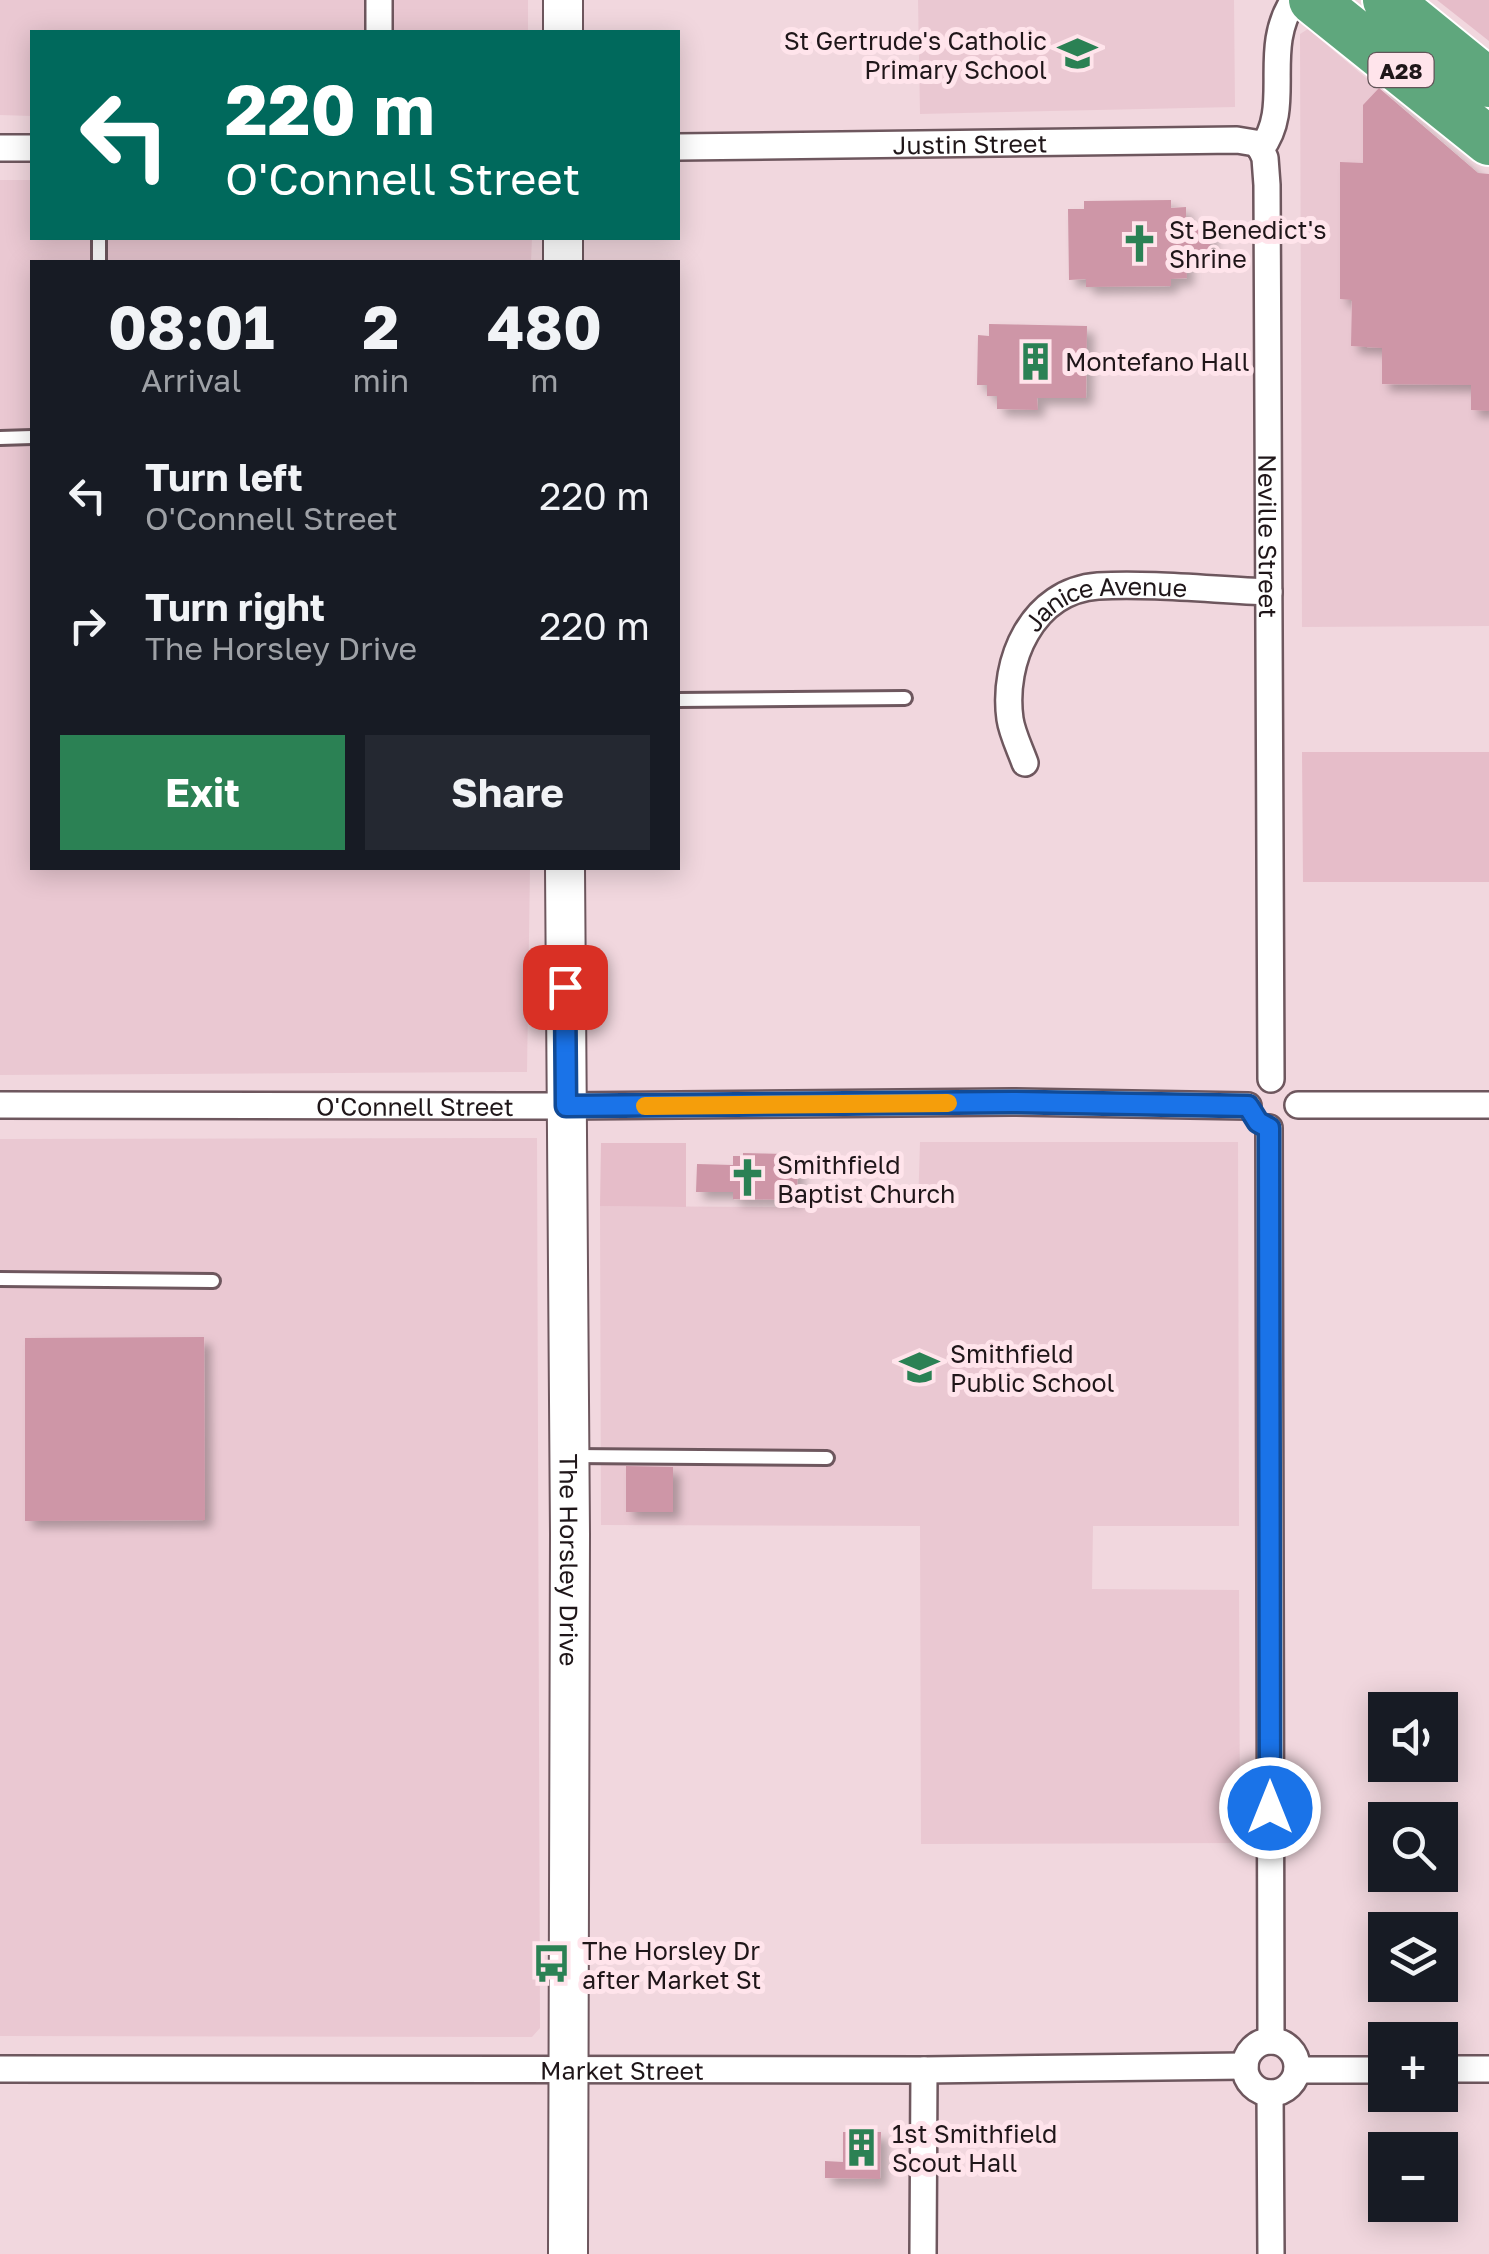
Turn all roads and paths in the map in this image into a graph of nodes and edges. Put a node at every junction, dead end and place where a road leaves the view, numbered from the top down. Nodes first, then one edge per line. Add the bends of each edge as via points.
1 (379, 0) edge
2 (562, 0) edge
3 (1294, 0) edge
4 (1313, 0) edge
5 (1388, 0) edge
6 (379, 30) edge
7 (562, 30) edge
8 (1489, 84) edge
9 (1489, 141) edge
10 (680, 146) edge
11 (0, 148) edge
12 (30, 148) edge
13 (1261, 149) junction
14 (30, 437) edge
15 (0, 438) edge
16 (1270, 592) junction
17 (905, 698) dead end
18 (680, 700) edge
19 (1025, 763) dead end
20 (565, 870) edge
21 (1272, 1078) junction
22 (0, 1105) edge
23 (1298, 1105) junction
24 (1489, 1105) edge
25 (566, 1106) junction
26 (1248, 1106) junction
27 (1269, 1128) junction
28 (0, 1279) edge
29 (213, 1281) dead end
30 (569, 1456) junction
31 (827, 1458) dead end
32 (1271, 2041) junction
33 (1244, 2066) junction
34 (0, 2069) edge
35 (569, 2069) junction
36 (1458, 2069) edge
37 (1489, 2069) edge
38 (924, 2070) junction
39 (1297, 2070) junction
40 (1368, 2070) edge
41 (1270, 2094) junction
42 (568, 2254) edge
43 (923, 2254) edge
44 (1271, 2254) edge

1 - 6 street
2 - 7 main road
3 - 13 street, Neville Street via 1276,46 1276,118
4 - 9 highway, A28
5 - 8 highway, A28
10 - 13 street, Justin Street via 1236,140
11 - 12 street
13 - 16 street, Neville Street via 1267,185
14 - 15 lane
16 - 19 street, Janice Avenue via 1096,586 1067,594 1039,614 1016,647 1010,722
16 - 21 street, Neville Street
17 - 18 lane
20 - 25 main road, The Horsley Drive
21 - 23 street via 1289,1085
21 - 26 street via 1253,1090
22 - 25 street, O'Connell Street
23 - 24 street
23 - 27 street via 1290,1122
25 - 26 street, O'Connell Street
25 - 30 main road, The Horsley Drive
26 - 27 street
27 - 32 street
28 - 29 lane
30 - 31 lane
30 - 35 main road, The Horsley Drive
32 - 33 street via 1253,2048
32 - 39 street via 1289,2048
33 - 38 street, Market Street
33 - 41 street via 1252,2086
34 - 35 street, Market Street
35 - 38 street, Market Street
35 - 42 main road, The Horsley Drive
36 - 37 street
38 - 43 street
39 - 40 street
39 - 41 street via 1288,2087
41 - 44 street

